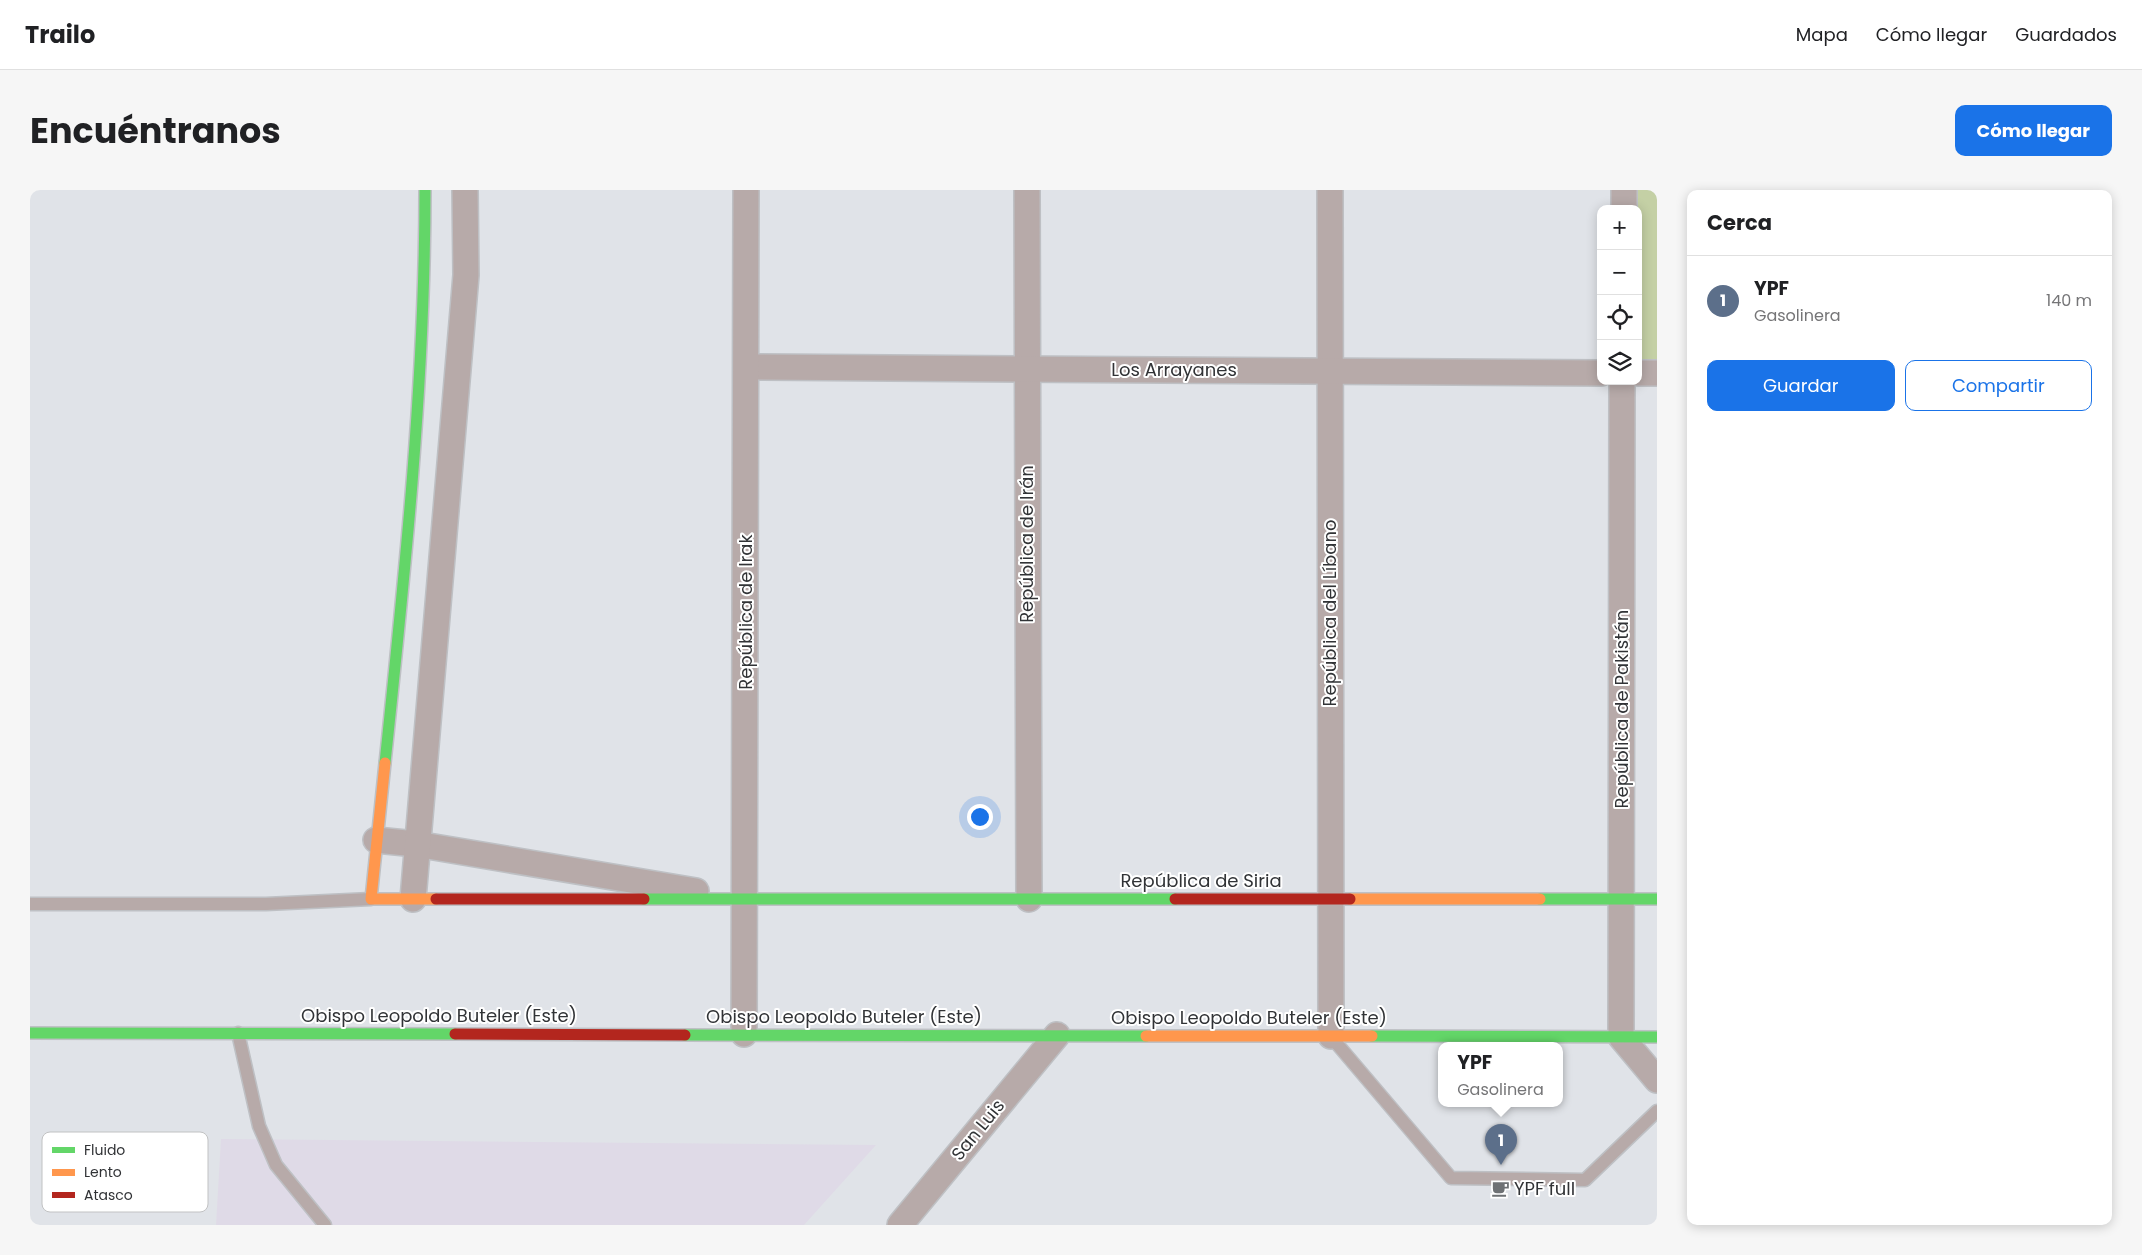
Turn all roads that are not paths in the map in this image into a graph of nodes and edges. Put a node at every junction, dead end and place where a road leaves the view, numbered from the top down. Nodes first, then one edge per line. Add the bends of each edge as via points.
1 (425, 190) edge
2 (465, 190) edge
3 (746, 190) edge
4 (1027, 190) edge
5 (1330, 190) edge
6 (1624, 190) edge
7 (1624, 205) edge
8 (747, 367) junction
9 (1026, 369) junction
10 (1329, 371) junction
11 (1597, 373) edge
12 (1642, 373) edge
13 (1657, 373) edge
14 (1622, 385) edge
15 (376, 840) junction
16 (416, 844) junction
17 (371, 899) junction
18 (413, 899) junction
19 (746, 899) junction
20 (1029, 899) junction
21 (1331, 899) junction
22 (1622, 899) junction
23 (1657, 899) edge
24 (30, 904) edge
25 (30, 1033) edge
26 (238, 1033) junction
27 (744, 1034) junction
28 (1057, 1035) junction
29 (1331, 1036) junction
30 (1621, 1037) junction
31 (1657, 1037) edge
32 (1657, 1080) edge
33 (1657, 1111) edge
34 (325, 1225) edge
35 (900, 1225) edge

1 - 15 main road via 425,268 414,490
2 - 16 street via 466,275
3 - 8 street, República de Irak
4 - 9 street, República de Irán
5 - 10 street, República del Líbano
6 - 7 street
8 - 9 street, Los Arrayanes
8 - 19 street, República de Irak
9 - 10 street, Los Arrayanes
9 - 20 street, República de Irán
10 - 11 street, Los Arrayanes
10 - 21 street, República del Líbano
12 - 13 street
14 - 22 street, República de Pakistán
15 - 16 street
15 - 17 main road
16 - 18 street
16 - 19 street
17 - 18 main road, República de Siria
17 - 24 lane via 266,904
18 - 19 main road, República de Siria
19 - 20 main road, República de Siria
19 - 27 street, República de Irak
20 - 21 main road, República de Siria
21 - 22 main road, República de Siria
21 - 29 street, República del Líbano
22 - 23 main road, República de Siria
22 - 30 street, República de Pakistán
25 - 26 main road, Obispo Leopoldo Buteler (Este)
26 - 27 main road, Obispo Leopoldo Buteler (Este)
26 - 34 lane via 259,1126 276,1165
27 - 28 main road, Obispo Leopoldo Buteler (Este)
28 - 29 main road, Obispo Leopoldo Buteler (Este)
28 - 35 street, San Luis
29 - 30 main road, Obispo Leopoldo Buteler (Este)
29 - 33 lane via 1451,1178 1585,1180
30 - 31 main road, Obispo Leopoldo Buteler (Este)
30 - 32 street

